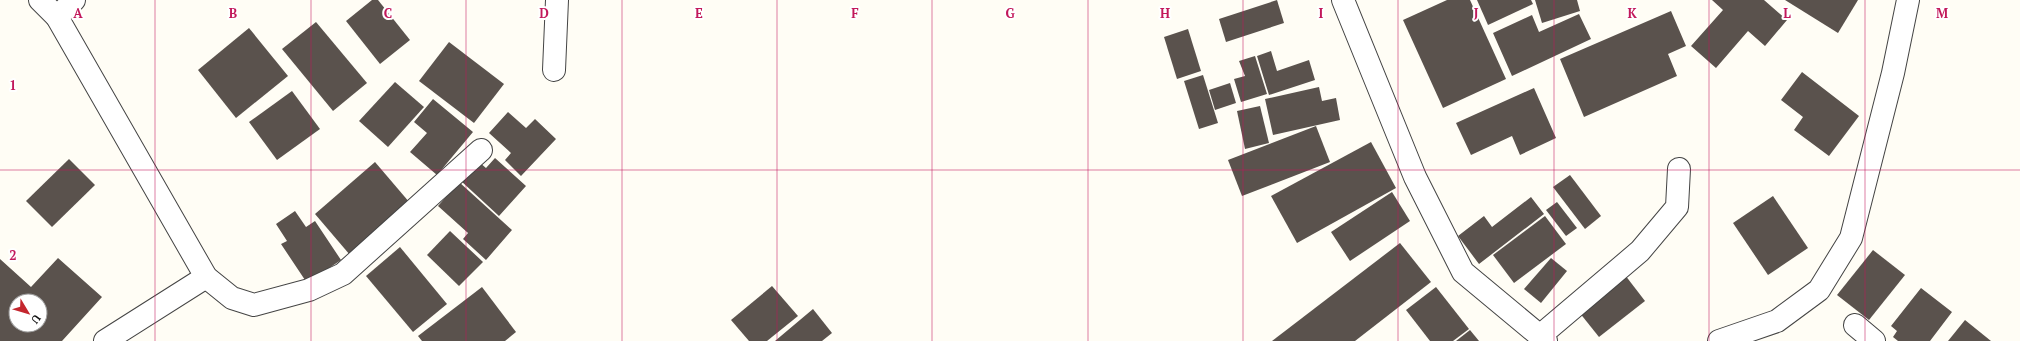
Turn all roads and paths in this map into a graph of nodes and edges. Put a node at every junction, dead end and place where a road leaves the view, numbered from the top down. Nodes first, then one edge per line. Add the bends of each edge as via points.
1 (40, 0) edge
2 (74, 0) edge
3 (558, 0) edge
4 (1343, 0) edge
5 (1908, 0) edge
6 (56, 17) junction
7 (554, 70) dead end
8 (481, 150) dead end
9 (1679, 169) dead end
10 (206, 277) junction
11 (1855, 325) dead end
12 (1544, 338) edge
13 (106, 341) edge
14 (1719, 341) edge
15 (1874, 341) edge

1 - 6 street
2 - 6 street
3 - 7 street
4 - 12 street via 1415,177 1463,272
5 - 14 street via 1893,73 1851,238 1819,290 1778,321
6 - 10 street
8 - 10 street via 343,274 309,290 254,304 232,298
9 - 12 street via 1677,207 1640,251
10 - 13 street
11 - 15 street

